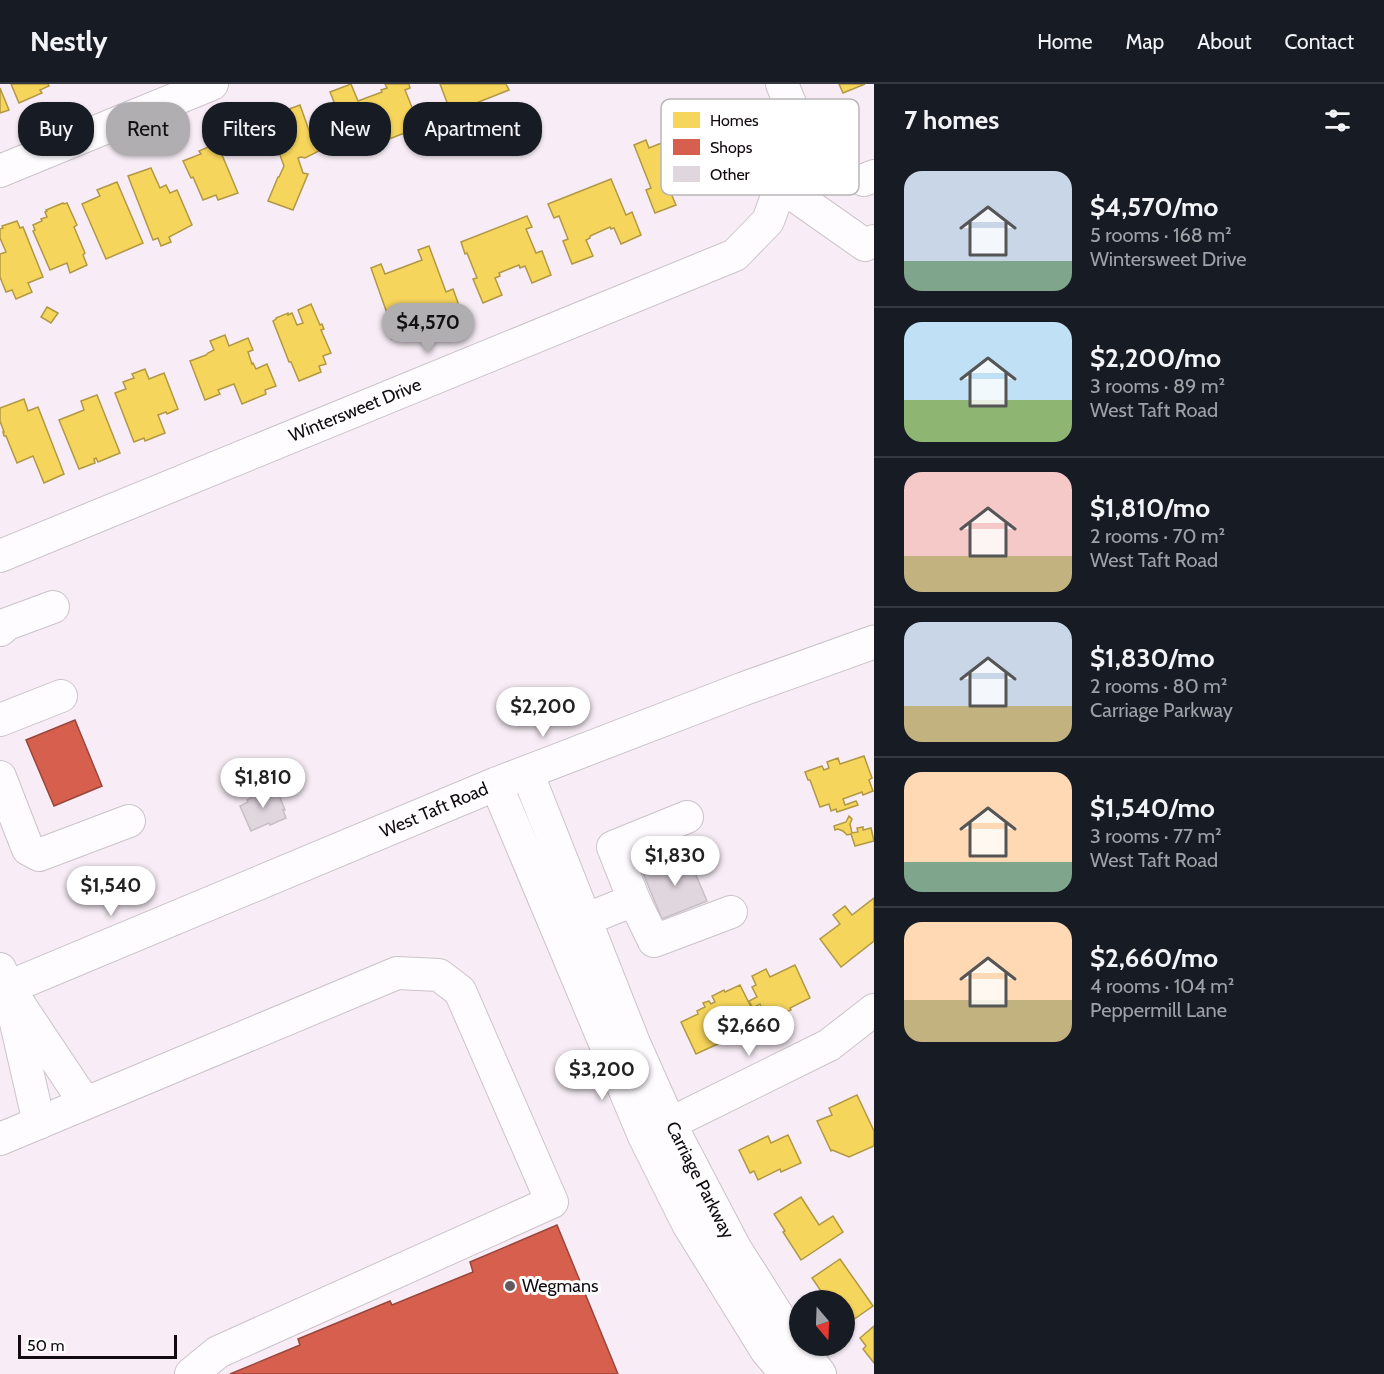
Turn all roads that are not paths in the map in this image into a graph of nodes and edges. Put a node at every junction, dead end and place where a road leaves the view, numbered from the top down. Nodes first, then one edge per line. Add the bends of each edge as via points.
1 (212, 84) edge
2 (782, 84) edge
3 (787, 99) edge
4 (0, 171) edge
5 (778, 195) edge
6 (794, 195) edge
7 (874, 241) edge
8 (0, 556) edge
9 (53, 607) dead end
10 (0, 630) edge
11 (874, 642) edge
12 (62, 696) dead end
13 (0, 720) edge
14 (527, 771) junction
15 (0, 777) edge
16 (496, 784) junction
17 (687, 817) dead end
18 (129, 821) dead end
19 (634, 900) junction
20 (731, 912) dead end
21 (571, 925) junction
22 (3, 983) edge
23 (874, 1010) edge
24 (85, 1103) junction
25 (39, 1123) junction
26 (657, 1130) junction
27 (0, 1139) edge
28 (191, 1374) edge
29 (786, 1374) edge
30 (820, 1374) edge

1 - 4 street
2 - 3 street, Wintersweet Drive
5 - 8 street, Wintersweet Drive via 768,220 735,255
6 - 7 street via 865,245
9 - 10 street
11 - 14 main road, West Taft Road
12 - 13 street
14 - 16 main road, West Taft Road
14 - 21 street, Carriage Parkway
15 - 18 street via 28,849 39,855
16 - 21 street, Carriage Parkway
16 - 22 main road, West Taft Road
17 - 19 street via 613,847
19 - 20 street via 654,940
19 - 21 street
21 - 26 street, Carriage Parkway via 634,1042
22 - 24 street
22 - 25 street
23 - 26 street via 829,1045
24 - 25 street
24 - 28 street via 397,973 439,975 460,991 552,1202 218,1352
25 - 27 street
26 - 29 street, Carriage Parkway via 688,1224 766,1350
26 - 30 street, Carriage Parkway via 785,1328

